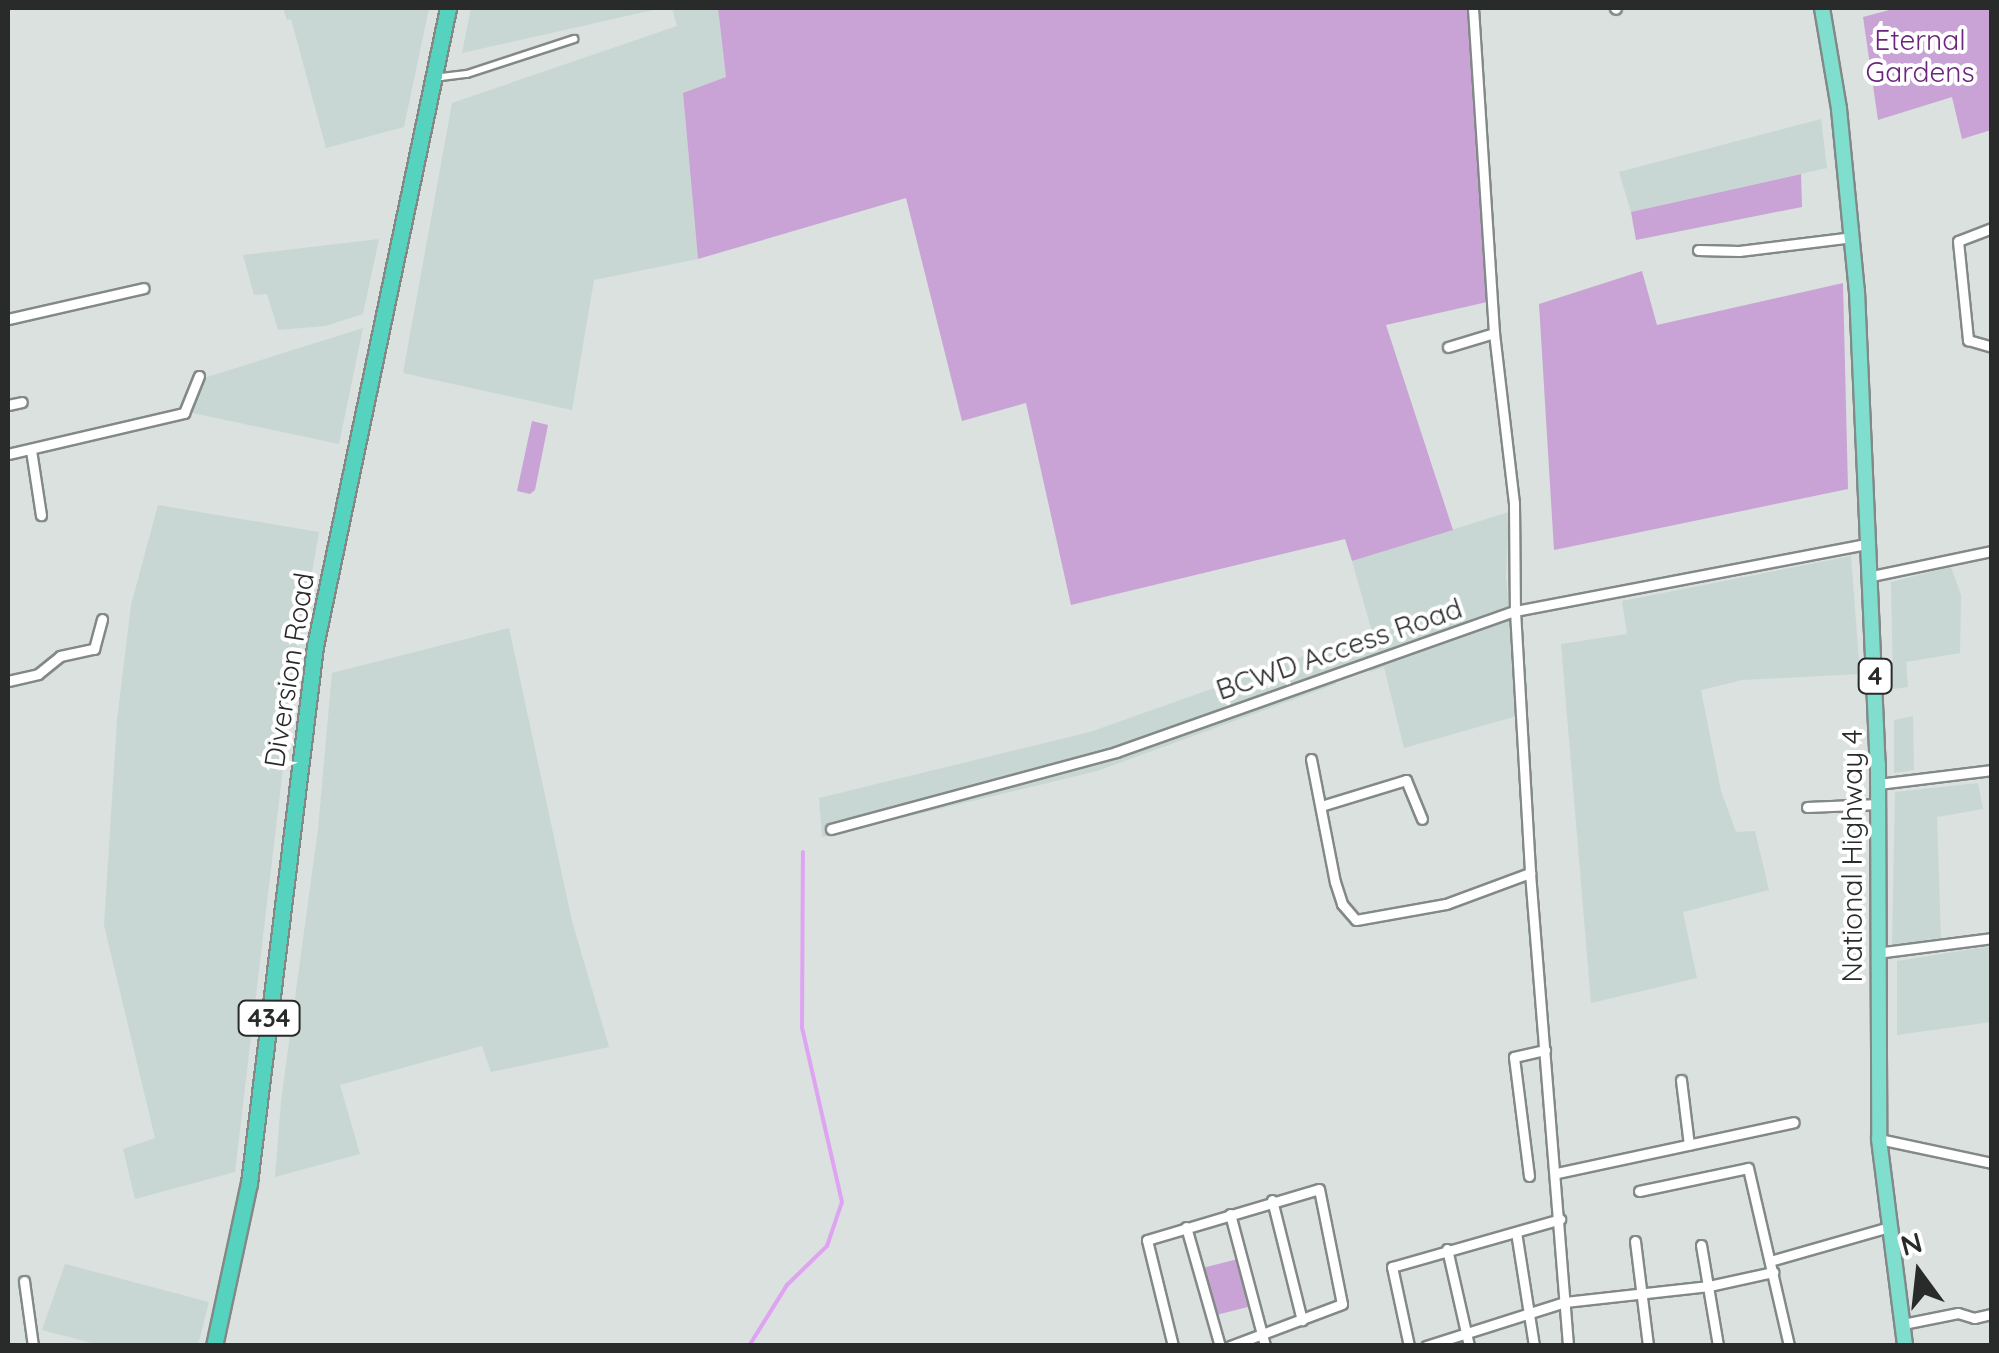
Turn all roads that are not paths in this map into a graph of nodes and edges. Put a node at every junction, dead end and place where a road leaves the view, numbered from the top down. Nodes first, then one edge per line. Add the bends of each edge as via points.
1 (448, 8) edge
2 (1473, 8) edge
3 (1822, 8) edge
4 (574, 39) dead end
5 (432, 78) junction
6 (1992, 228) edge
7 (1853, 236) junction
8 (1698, 250) dead end
9 (144, 288) dead end
10 (8, 319) edge
11 (1494, 333) junction
12 (1448, 347) dead end
13 (1992, 347) edge
14 (199, 376) dead end
15 (22, 402) dead end
16 (8, 405) edge
17 (31, 450) junction
18 (8, 454) edge
19 (41, 515) dead end
20 (1870, 543) junction
21 (1992, 552) edge
22 (1872, 576) junction
23 (1515, 612) junction
24 (102, 619) dead end
25 (8, 681) edge
26 (1311, 759) dead end
27 (1992, 770) edge
28 (1878, 784) junction
29 (1878, 804) junction
30 (1321, 806) junction
31 (1807, 808) dead end
32 (1422, 820) dead end
33 (831, 830) dead end
34 (1530, 874) junction
35 (1992, 938) edge
36 (1876, 953) junction
37 (1545, 1050) junction
38 (1681, 1080) dead end
39 (1794, 1122) dead end
40 (1879, 1140) junction
41 (1689, 1145) junction
42 (1992, 1162) edge
43 (1557, 1173) junction
44 (1529, 1176) dead end
45 (1640, 1191) dead end
46 (1272, 1200) junction
47 (1230, 1214) junction
48 (1560, 1219) junction
49 (1186, 1227) junction
50 (1889, 1227) junction
51 (1516, 1232) junction
52 (1635, 1241) dead end
53 (1701, 1245) dead end
54 (1447, 1249) junction
55 (1771, 1267) junction
56 (24, 1282) dead end
57 (1708, 1286) junction
58 (1642, 1295) junction
59 (1564, 1302) junction
60 (1532, 1311) junction
61 (1992, 1314) edge
62 (1302, 1320) junction
63 (1903, 1324) junction
64 (1466, 1333) junction
65 (1263, 1340) edge
66 (33, 1346) edge
67 (214, 1346) edge
68 (1172, 1346) edge
69 (1220, 1346) edge
70 (1230, 1346) edge
71 (1409, 1346) edge
72 (1426, 1346) edge
73 (1469, 1346) edge
74 (1534, 1346) edge
75 (1568, 1346) edge
76 (1648, 1346) edge
77 (1718, 1346) edge
78 (1789, 1346) edge
79 (1905, 1346) edge

1 - 5 highway, Diversion Road / 434
2 - 11 street
3 - 7 main road, National Highway 4 / 4
4 - 5 street via 467,74
5 - 67 highway, Diversion Road / 434 via 312,660 248,1183
6 - 13 street via 1958,240 1968,340
7 - 8 street
7 - 20 main road, National Highway 4 / 4
9 - 10 street
11 - 12 street
11 - 23 street via 1514,503
14 - 17 street via 184,413
15 - 16 street
17 - 18 street
17 - 19 street
20 - 22 main road, National Highway 4 / 4
20 - 23 street, BCWD Access Road
21 - 22 street
22 - 28 main road, National Highway 4 / 4
23 - 33 street, BCWD Access Road via 1116,752
23 - 34 street
24 - 25 street via 94,649 60,656 38,674
26 - 30 street
27 - 28 street
28 - 29 main road, National Highway 4 / 4
29 - 31 street
29 - 36 main road, National Highway 4 / 4
30 - 32 street via 1406,780
30 - 34 street via 1334,882 1356,920 1446,904
34 - 37 street
35 - 36 street
36 - 40 main road, National Highway 4 / 4
37 - 43 street
37 - 44 street via 1514,1057
38 - 41 street
39 - 41 street
40 - 42 street
40 - 50 main road, National Highway 4 / 4
41 - 43 street
43 - 48 street
45 - 55 street via 1748,1168
46 - 47 street
46 - 62 street
46 - 62 street via 1320,1189 1342,1304
47 - 49 street
47 - 65 street
48 - 51 street
48 - 59 street
49 - 68 street via 1148,1240
49 - 69 street
50 - 55 street
50 - 63 main road, National Highway 4 / 4
51 - 54 street
51 - 60 street
52 - 58 street
53 - 57 street
54 - 64 street
54 - 71 street via 1392,1266
55 - 57 street
55 - 78 street
56 - 66 street
57 - 58 street
57 - 77 street
58 - 59 street
58 - 76 street
59 - 60 street
59 - 75 street
60 - 64 street
60 - 74 street
61 - 63 street
62 - 65 street
63 - 79 main road, National Highway 4 / 4
64 - 72 street
64 - 73 street
65 - 70 street

